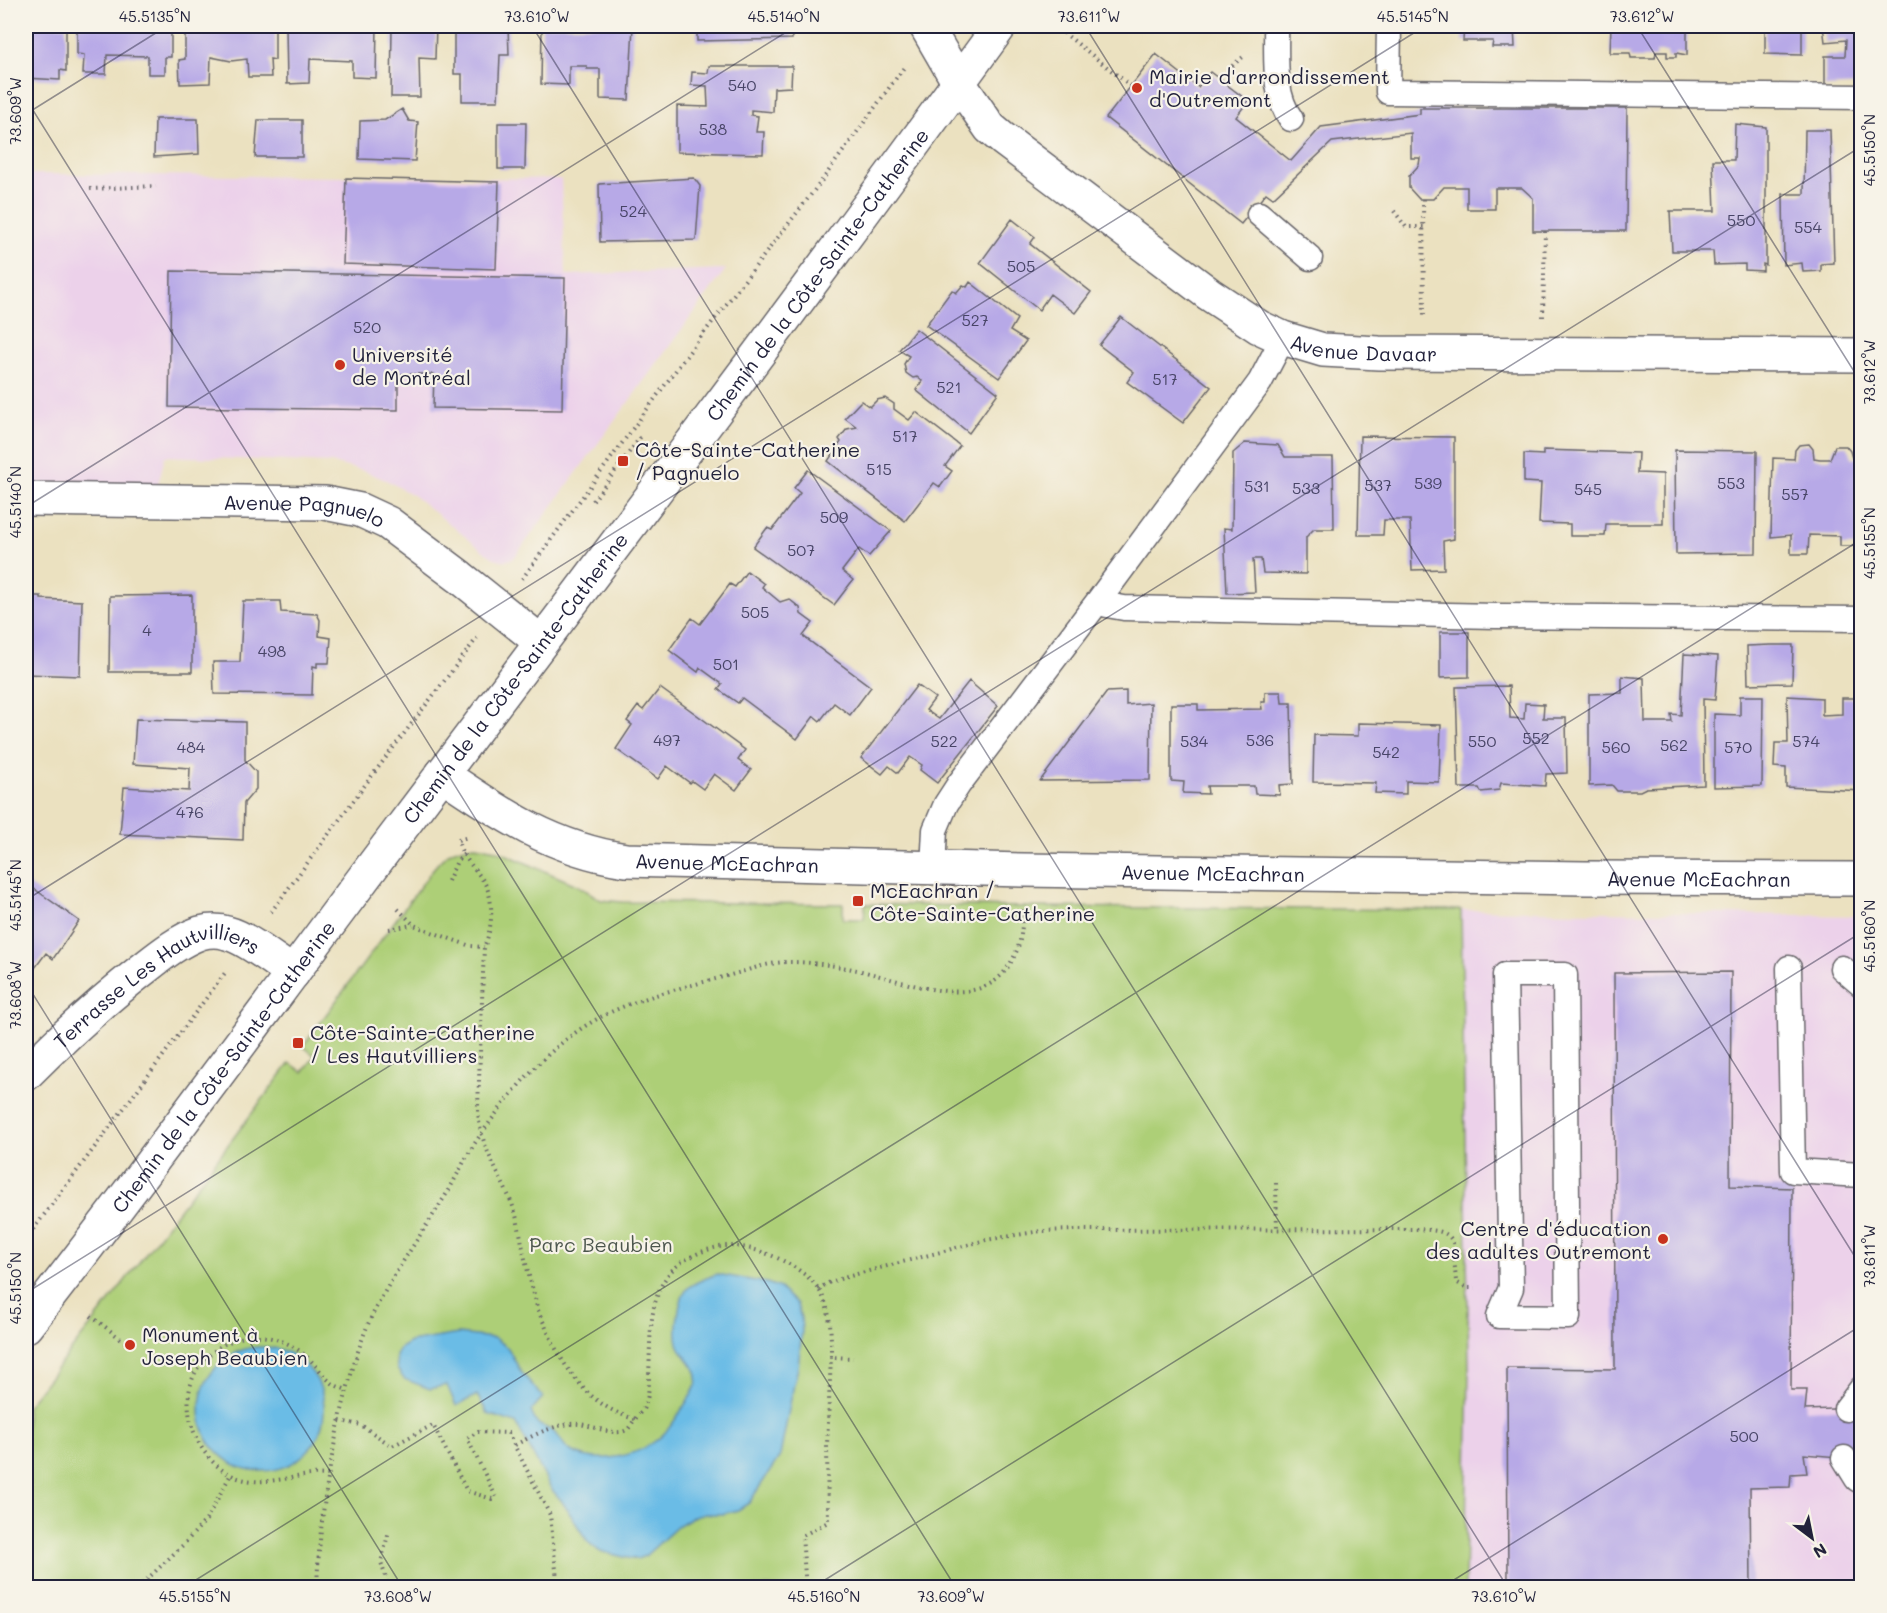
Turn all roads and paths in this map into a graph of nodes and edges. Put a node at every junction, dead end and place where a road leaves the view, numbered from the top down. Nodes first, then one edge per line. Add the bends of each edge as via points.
1 (926, 26) edge
2 (1000, 26) edge
3 (1276, 26) edge
4 (1389, 26) edge
5 (1059, 29) dead end
6 (1250, 54) dead end
7 (1221, 80) dead end
8 (959, 83) junction
9 (1131, 86) dead end
10 (886, 93) dead end
11 (1862, 98) edge
12 (1291, 119) dead end
13 (156, 186) dead end
14 (90, 189) dead end
15 (1423, 199) dead end
16 (1394, 211) dead end
17 (1259, 214) dead end
18 (1424, 227) junction
19 (1545, 231) dead end
20 (1310, 258) dead end
21 (1424, 319) dead end
22 (1543, 321) dead end
23 (1283, 338) junction
24 (1862, 355) edge
25 (642, 435) dead end
26 (26, 499) edge
27 (593, 501) dead end
28 (536, 560) dead end
29 (1099, 600) junction
30 (1862, 619) edge
31 (541, 642) junction
32 (465, 655) dead end
33 (442, 774) junction
34 (459, 843) dead end
35 (464, 854) junction
36 (933, 868) junction
37 (1862, 879) edge
38 (448, 881) dead end
39 (279, 901) dead end
40 (1022, 904) dead end
41 (398, 909) dead end
42 (414, 925) junction
43 (388, 929) dead end
44 (484, 947) junction
45 (1789, 968) dead end
46 (1842, 968) dead end
47 (293, 974) junction
48 (222, 978) dead end
49 (1862, 984) edge
50 (26, 1074) edge
51 (481, 1134) junction
52 (1862, 1175) edge
53 (1276, 1183) dead end
54 (1277, 1230) junction
55 (26, 1239) edge
56 (1467, 1288) dead end
57 (818, 1289) junction
58 (91, 1316) dead end
59 (1499, 1316) joint
60 (26, 1326) edge
61 (125, 1342) dead end
62 (831, 1357) junction
63 (853, 1358) dead end
64 (1862, 1388) edge
65 (347, 1390) junction
66 (1846, 1408) dead end
67 (634, 1419) junction
68 (340, 1420) junction
69 (515, 1445) junction
70 (1844, 1458) dead end
71 (231, 1474) junction
72 (328, 1475) junction
73 (1862, 1482) edge
74 (389, 1531) dead end
75 (138, 1587) edge
76 (316, 1587) edge
77 (389, 1587) edge
78 (558, 1587) edge
79 (807, 1587) edge

1 - 8 street, Avenue Davaar
2 - 8 street, Chemin de la Côte-Sainte-Catherine
3 - 12 lane via 1279,92
4 - 11 lane via 1388,92
5 - 9 path
6 - 7 path via 1241,57
8 - 23 street, Avenue Davaar via 990,128 1003,139 1209,294
8 - 31 street, Chemin de la Côte-Sainte-Catherine
10 - 28 path
13 - 14 path
15 - 18 path
16 - 18 path via 1406,227
17 - 20 lane
18 - 21 path
19 - 22 path
23 - 24 street, Avenue Davaar via 1323,350 1379,353
23 - 29 lane via 1260,382
25 - 27 path
26 - 31 street, Avenue Pagnuelo via 325,503 360,510 413,541
29 - 30 lane via 1124,608
29 - 36 lane via 946,804 934,830
31 - 33 street, Chemin de la Côte-Sainte-Catherine
32 - 39 path
33 - 36 street, Avenue McEachran via 523,826 576,849 612,858
33 - 47 street, Chemin de la Côte-Sainte-Catherine
34 - 35 path
35 - 38 path
35 - 44 path via 489,893 490,925
36 - 37 street, Avenue McEachran
40 - 51 path via 1018,952 999,979 985,987 949,992 852,968 786,962 647,999 611,1012 551,1051
41 - 42 path
42 - 43 path
42 - 44 path via 470,946
44 - 51 path via 478,1107
45 - 52 lane via 1792,1171
46 - 49 lane
47 - 50 street, Terrasse Les Hautvilliers via 228,933 201,933 177,943 123,984
47 - 60 street, Chemin de la Côte-Sainte-Catherine
48 - 55 path
51 - 65 path via 386,1290 369,1323
51 - 67 path via 514,1211 536,1305 560,1358 599,1402
53 - 54 path
54 - 56 path via 1444,1232 1454,1242 1456,1282
54 - 57 path via 1041,1231 924,1256 839,1279
57 - 62 path via 828,1307
57 - 67 path via 790,1265 740,1246 708,1249 678,1264 666,1276 653,1309 648,1390 645,1407
58 - 61 path
59 - 59 lane via 1511,1288 1505,975 1565,975 1568,1317
62 - 63 path
62 - 79 path via 828,1522 802,1536
64 - 66 lane
65 - 68 path
65 - 71 path via 331,1382 296,1348 278,1340 247,1336 216,1349 196,1371 189,1393 190,1417 201,1447
67 - 69 path via 628,1429 620,1432 566,1424
68 - 69 path via 361,1425 392,1446 434,1425 467,1491 492,1499 496,1497 467,1438 478,1432 508,1432
68 - 72 path
69 - 78 path via 550,1515
70 - 73 lane
71 - 72 path via 271,1481 306,1474
71 - 75 path via 200,1528
72 - 76 path
74 - 77 path via 381,1562

